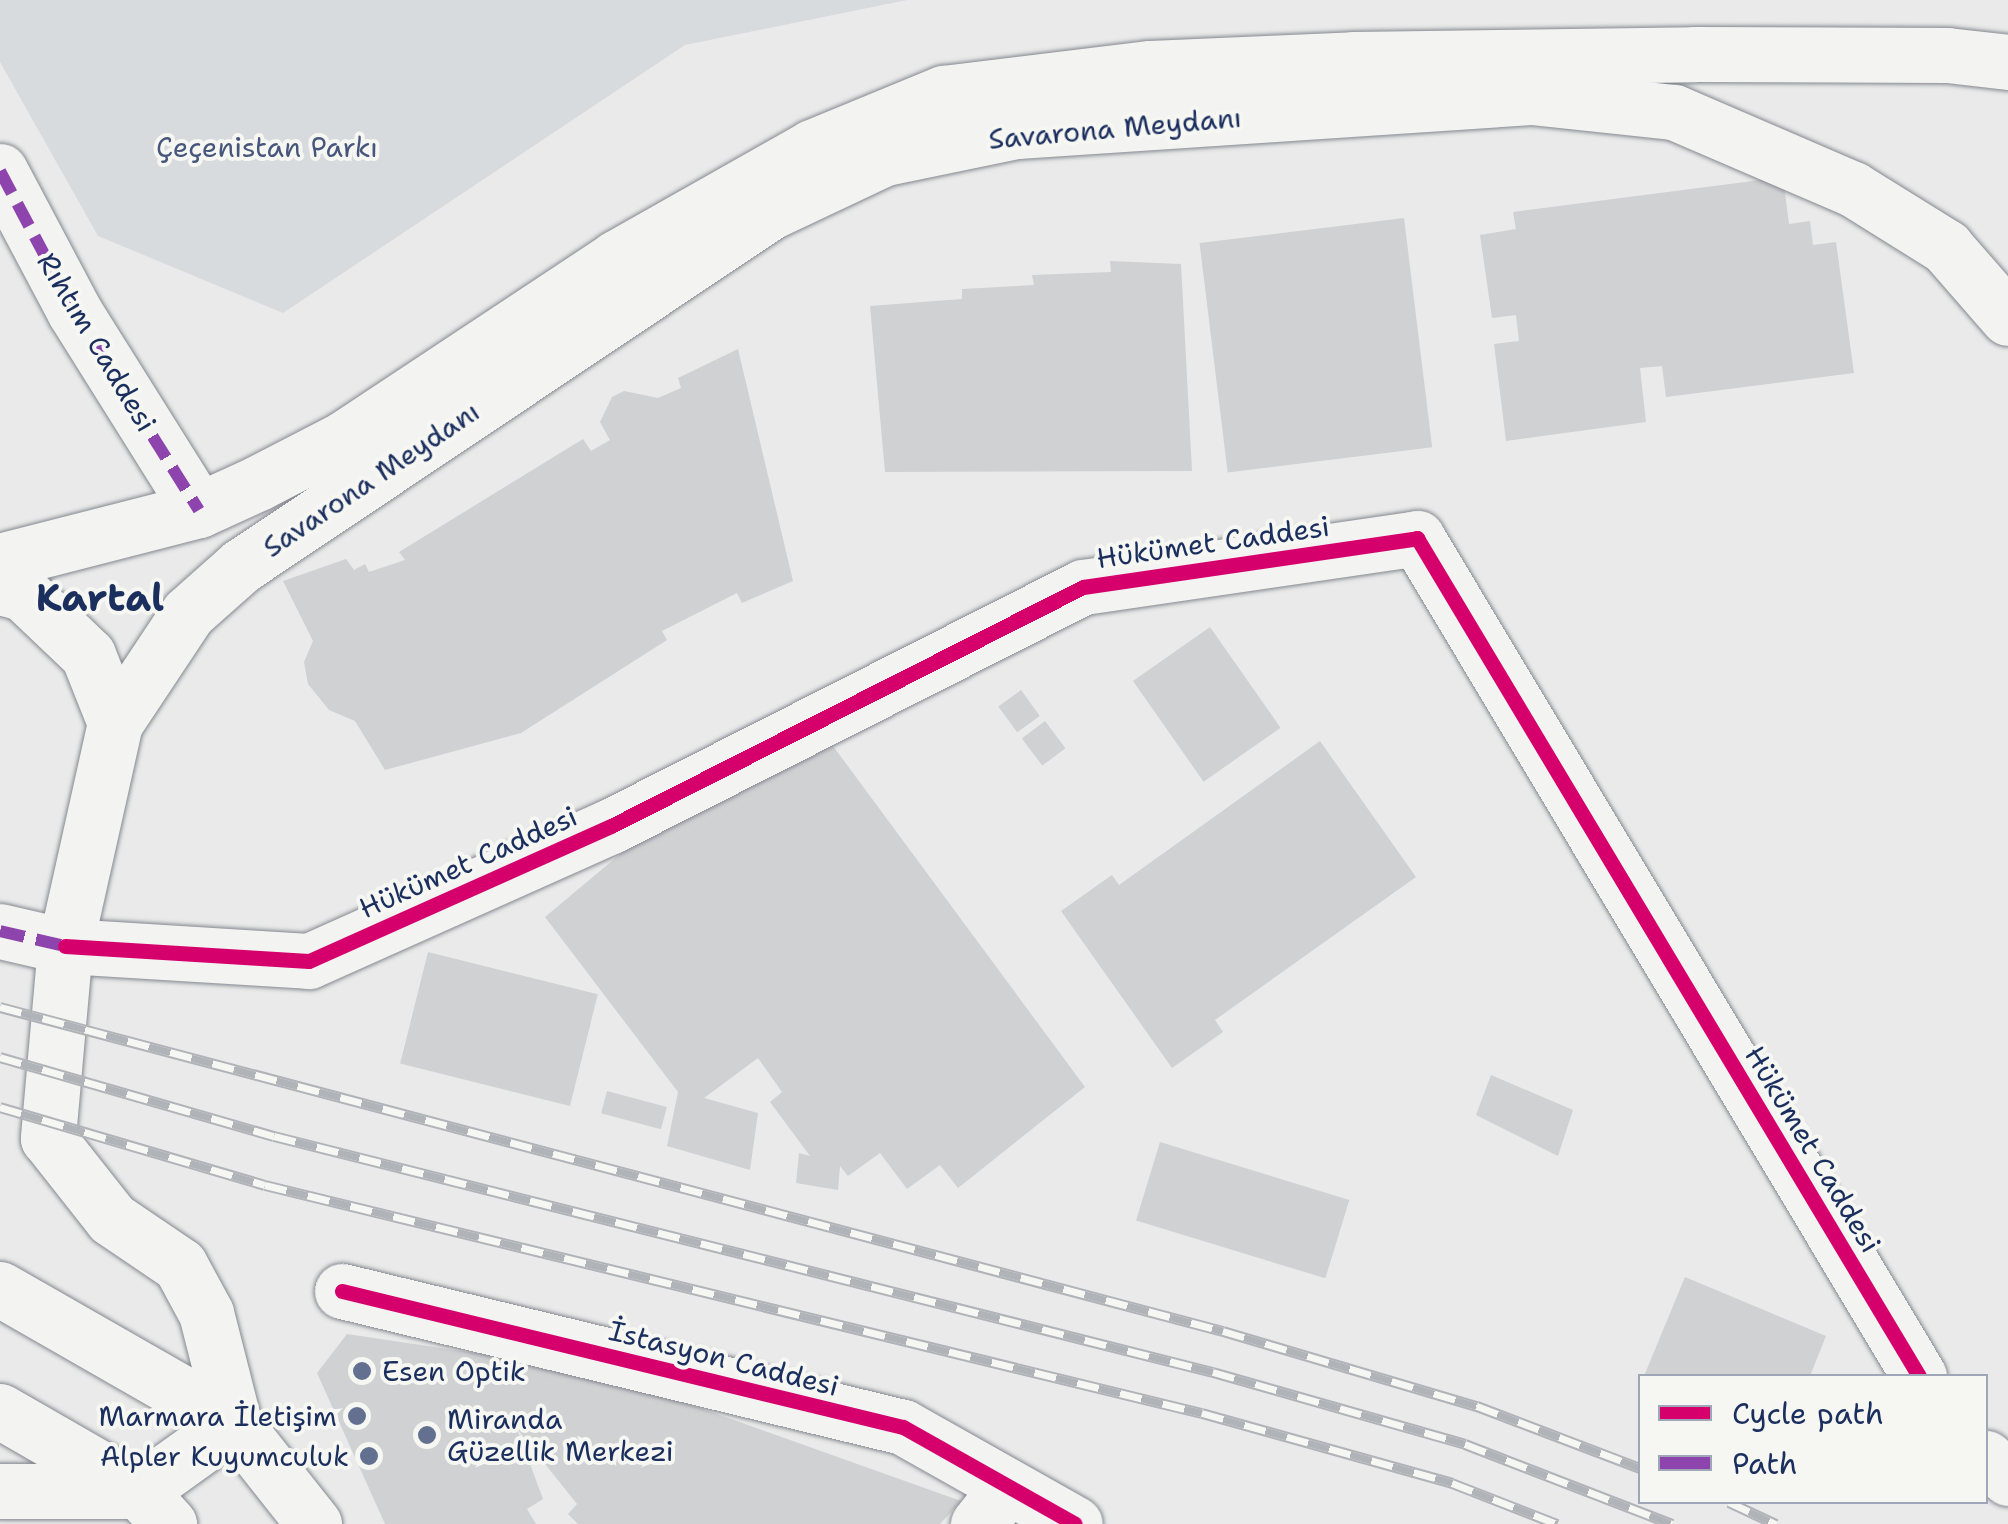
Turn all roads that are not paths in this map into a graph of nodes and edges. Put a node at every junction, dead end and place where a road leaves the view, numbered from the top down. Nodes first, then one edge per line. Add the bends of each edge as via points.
1 (2008, 62) edge
2 (0, 171) edge
3 (2006, 311) edge
4 (199, 510) junction
5 (0, 561) edge
6 (0, 588) edge
7 (115, 723) junction
8 (0, 931) edge
9 (65, 946) junction
10 (0, 1289) edge
11 (342, 1291) dead end
12 (1918, 1374) edge
13 (0, 1411) edge
14 (234, 1423) junction
15 (1988, 1460) edge
16 (2008, 1478) edge
17 (0, 1491) edge
18 (992, 1507) edge
19 (154, 1508) edge
20 (314, 1524) edge
21 (1074, 1524) edge

1 - 4 main road, Savarona Meydanı via 1714,54 1354,59 1150,68 943,93 812,147 616,258 343,439
2 - 4 main road, Rıhtım Caddesi via 74,311
3 - 7 main road, Savarona Meydanı via 1946,247 1853,189 1674,112 1531,97 1017,131 885,158 770,212 241,566 188,612
4 - 5 main road, Savarona Meydanı
6 - 7 main road via 24,593 88,655
7 - 9 main road
8 - 9 main road
9 - 12 main road, Hükümet Caddesi via 309,961 611,826 1082,586 1417,538
9 - 14 main road via 48,1138 112,1220 180,1265 206,1313
10 - 14 main road
11 - 18 main road, İstasyon Caddesi via 903,1427
13 - 19 main road
14 - 19 main road
14 - 20 main road
15 - 16 main road
17 - 19 main road
18 - 21 main road, İstasyon Caddesi

